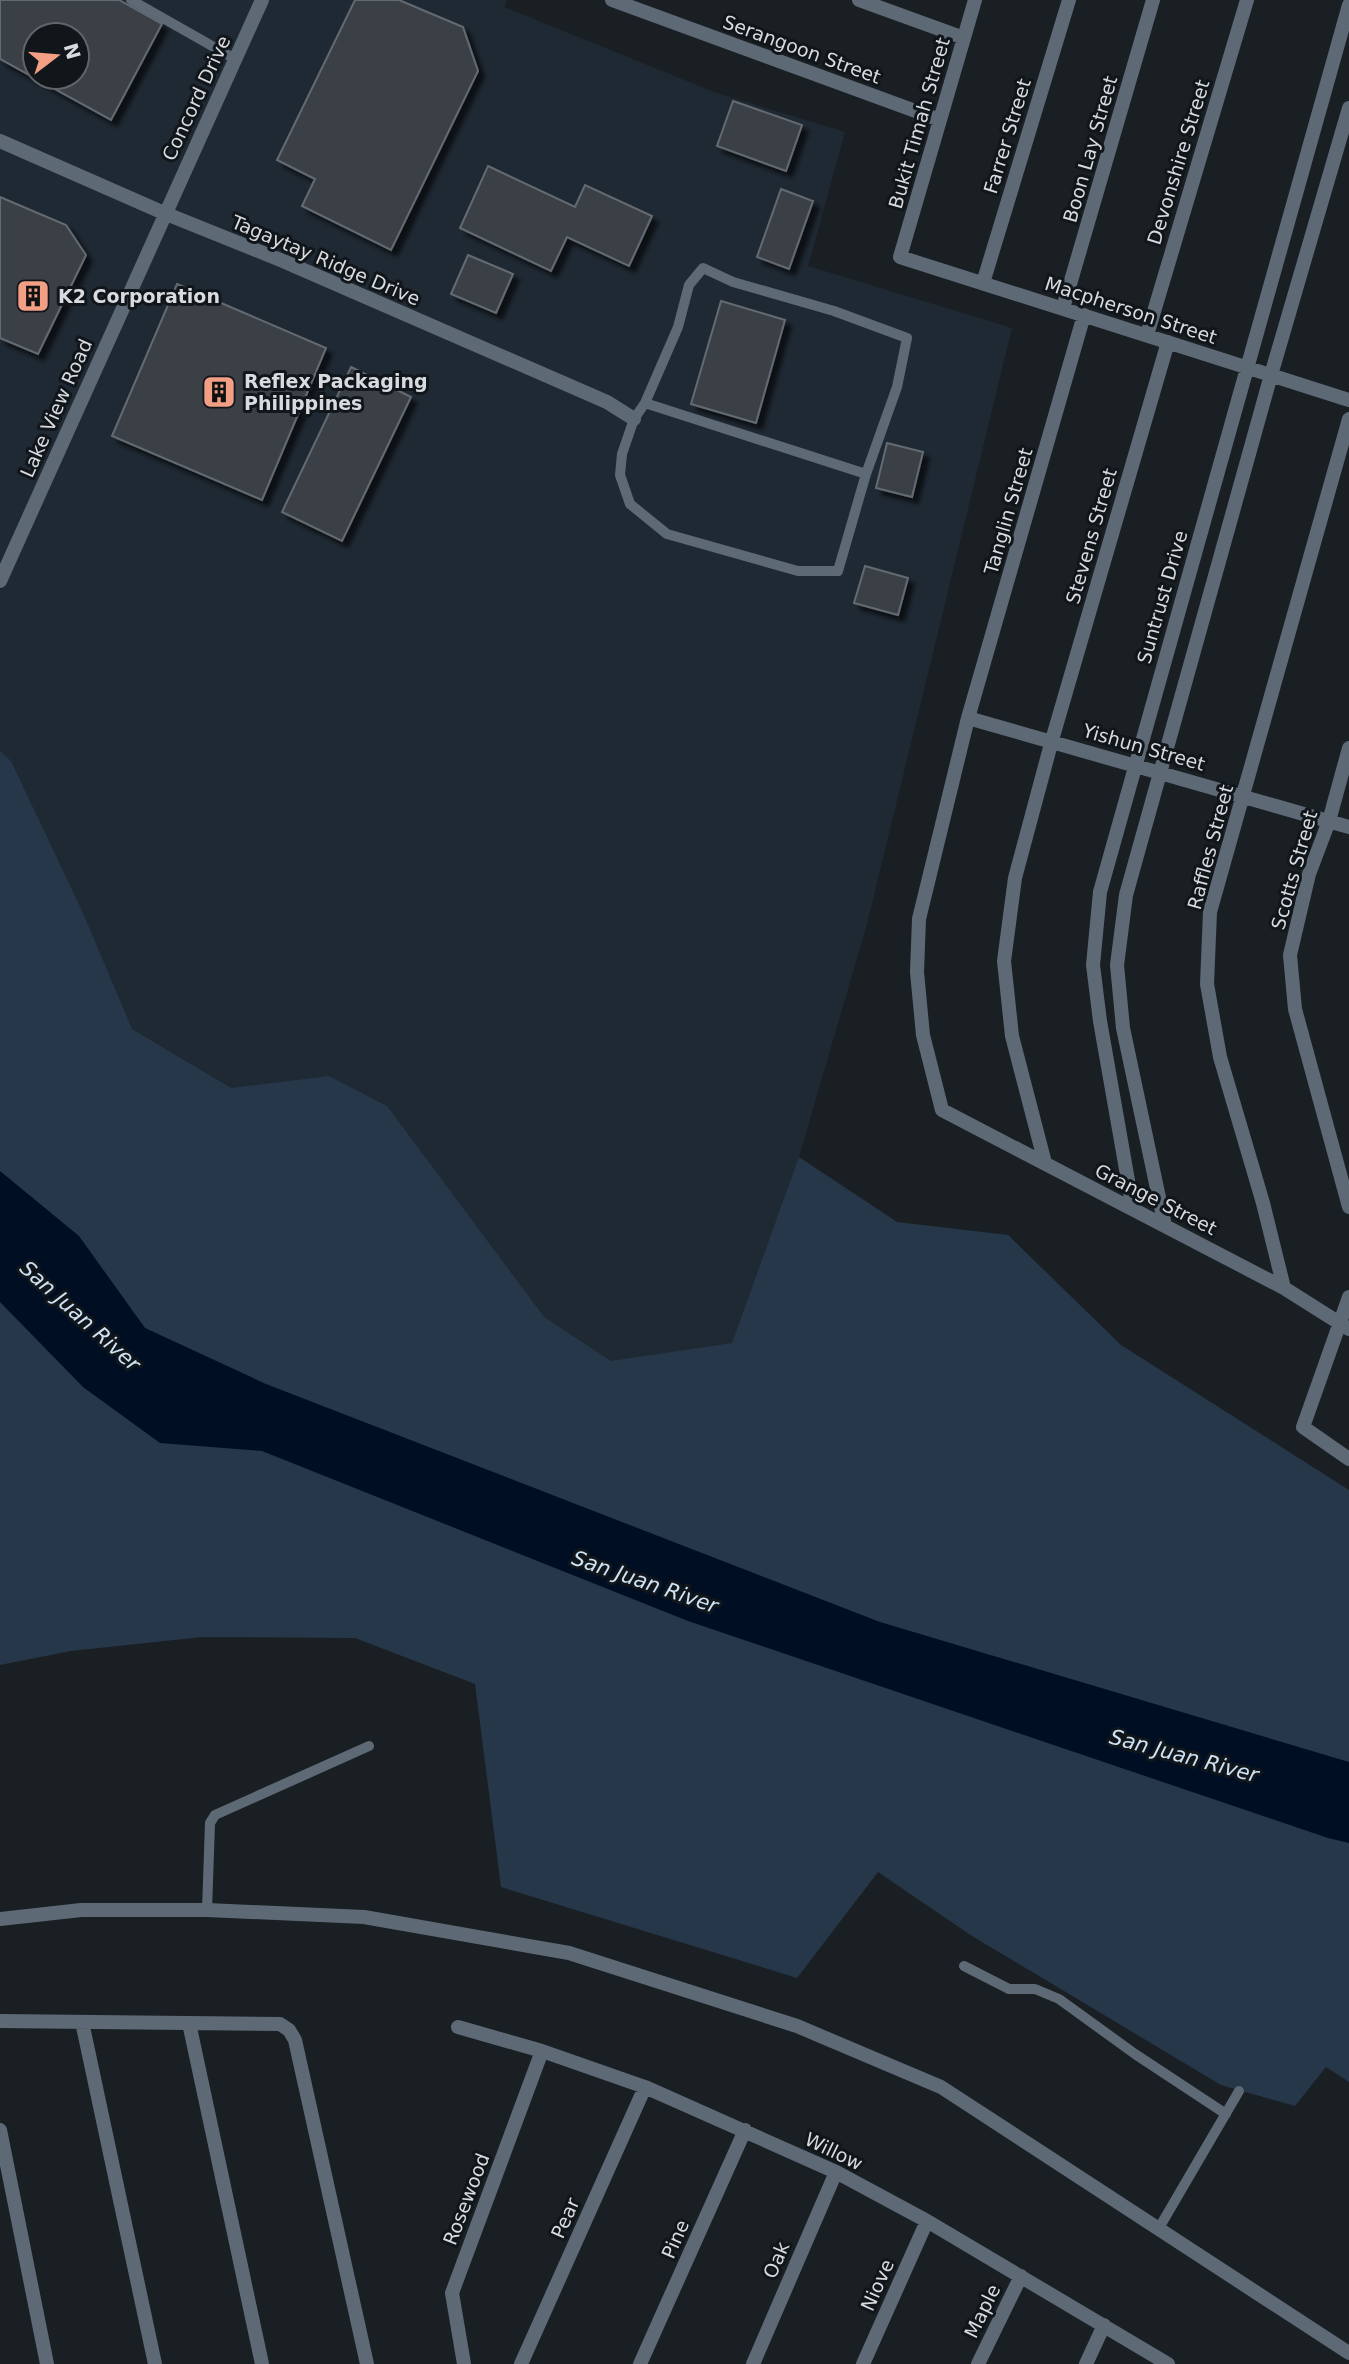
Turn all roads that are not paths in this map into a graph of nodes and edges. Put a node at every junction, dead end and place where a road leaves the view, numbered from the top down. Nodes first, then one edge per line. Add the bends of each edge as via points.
1 (131, 0) edge
2 (262, 0) edge
3 (612, 0) edge
4 (859, 0) edge
5 (975, 0) edge
6 (1069, 0) edge
7 (1153, 0) edge
8 (1247, 0) edge
9 (1349, 5) edge
10 (964, 38) junction
11 (235, 59) junction
12 (1349, 108) edge
13 (940, 120) junction
14 (0, 141) edge
15 (164, 213) junction
16 (901, 257) joint
17 (983, 283) junction
18 (1063, 308) junction
19 (1084, 315) junction
20 (1147, 335) junction
21 (1168, 342) junction
22 (1246, 367) junction
23 (1272, 375) junction
24 (1349, 400) edge
25 (645, 403) junction
26 (634, 419) junction
27 (1349, 419) edge
28 (866, 474) junction
29 (0, 581) edge
30 (968, 718) junction
31 (1052, 740) junction
32 (1349, 748) edge
33 (1135, 764) junction
34 (1159, 772) junction
35 (1242, 796) junction
36 (1329, 821) junction
37 (1349, 827) edge
38 (942, 1110) joint
39 (1045, 1163) junction
40 (1349, 1207) edge
41 (1133, 1209) junction
42 (1165, 1226) junction
43 (1284, 1288) junction
44 (1349, 1297) edge
45 (1344, 1326) edge
46 (1349, 1459) edge
47 (369, 1746) dead end
48 (207, 1910) junction
49 (0, 1919) edge
50 (964, 1966) dead end
51 (0, 2021) edge
52 (82, 2022) junction
53 (189, 2023) junction
54 (458, 2027) dead end
55 (542, 2052) junction
56 (645, 2087) junction
57 (1239, 2091) dead end
58 (1226, 2114) junction
59 (0, 2130) edge
60 (745, 2130) junction
61 (835, 2172) junction
62 (927, 2221) junction
63 (1159, 2228) junction
64 (1021, 2276) junction
65 (1104, 2325) junction
66 (1349, 2353) edge
67 (47, 2364) edge
68 (155, 2364) edge
69 (261, 2364) edge
70 (368, 2364) edge
71 (464, 2364) edge
72 (521, 2364) edge
73 (640, 2364) edge
74 (753, 2364) edge
75 (863, 2364) edge
76 (978, 2364) edge
77 (1086, 2364) edge
78 (1168, 2364) edge

1 - 11 lane
2 - 11 street, Concord Drive
3 - 13 street, Serangoon Street
4 - 10 street
5 - 10 street, Bukit Timah Street
6 - 17 street, Farrer Street
7 - 18 street, Boon Lay Street
8 - 20 street, Devonshire Street
9 - 22 street, Suntrust Drive
10 - 13 street, Bukit Timah Street
11 - 15 street, Concord Drive
12 - 23 street
13 - 16 street, Bukit Timah Street
14 - 15 street, Tagaytay Ridge Drive
15 - 26 street, Tagaytay Ridge Drive via 582,391
15 - 29 street, Lake View Road
16 - 17 street, Macpherson Street
17 - 18 street, Macpherson Street
18 - 19 street, Macpherson Street
19 - 20 street, Macpherson Street
19 - 30 street, Tanglin Street
20 - 21 street, Macpherson Street
21 - 22 street, Macpherson Street
21 - 31 street, Stevens Street
22 - 23 street, Macpherson Street
22 - 33 street, Suntrust Drive
23 - 24 street, Macpherson Street
23 - 34 street
25 - 26 lane
25 - 28 lane
25 - 28 lane via 678,327 689,285 703,268 733,282 907,338 897,387
26 - 28 lane via 620,475 630,504 667,534 798,571 838,570
27 - 35 street, Raffles Street
30 - 31 street, Yishun Street
30 - 38 street, Tanglin Street via 919,919 917,972 923,1035
31 - 33 street, Yishun Street
31 - 39 street, Stevens Street via 1015,878 1004,961 1012,1036
32 - 36 street, Scotts Street
33 - 34 street, Yishun Street
33 - 41 street, Suntrust Drive via 1100,892 1093,965
34 - 35 street, Yishun Street
34 - 42 street via 1126,895 1117,965 1123,1028
35 - 36 street, Yishun Street
35 - 43 street, Raffles Street via 1210,912 1207,984 1220,1057
36 - 37 street, Yishun Street
36 - 40 street, Scotts Street via 1309,874 1290,955 1295,1009
38 - 39 street, Grange Street
39 - 41 street, Grange Street
41 - 42 street, Grange Street
42 - 43 street, Grange Street
43 - 45 street, Grange Street
44 - 45 street
45 - 46 street via 1303,1427
47 - 48 lane via 215,1815 210,1823
48 - 49 street via 81,1910
48 - 63 street via 364,1917 569,1953 797,2025 942,2087
50 - 58 lane via 1009,1989 1035,1989 1059,1999
51 - 52 street
52 - 53 street
52 - 68 street
53 - 69 street
53 - 70 street via 280,2024 295,2040
54 - 55 street, Willow
55 - 56 street, Willow
55 - 71 street, Rosewood via 452,2293
56 - 60 street, Willow
56 - 72 street, Pear
57 - 58 lane
58 - 63 lane
59 - 67 street
60 - 61 street, Willow
60 - 73 street, Pine
61 - 62 street, Willow
61 - 74 street, Oak
62 - 64 street, Willow
62 - 75 street, Niove
63 - 66 street
64 - 65 street, Willow
64 - 76 street, Maple
65 - 77 street
65 - 78 street, Willow

